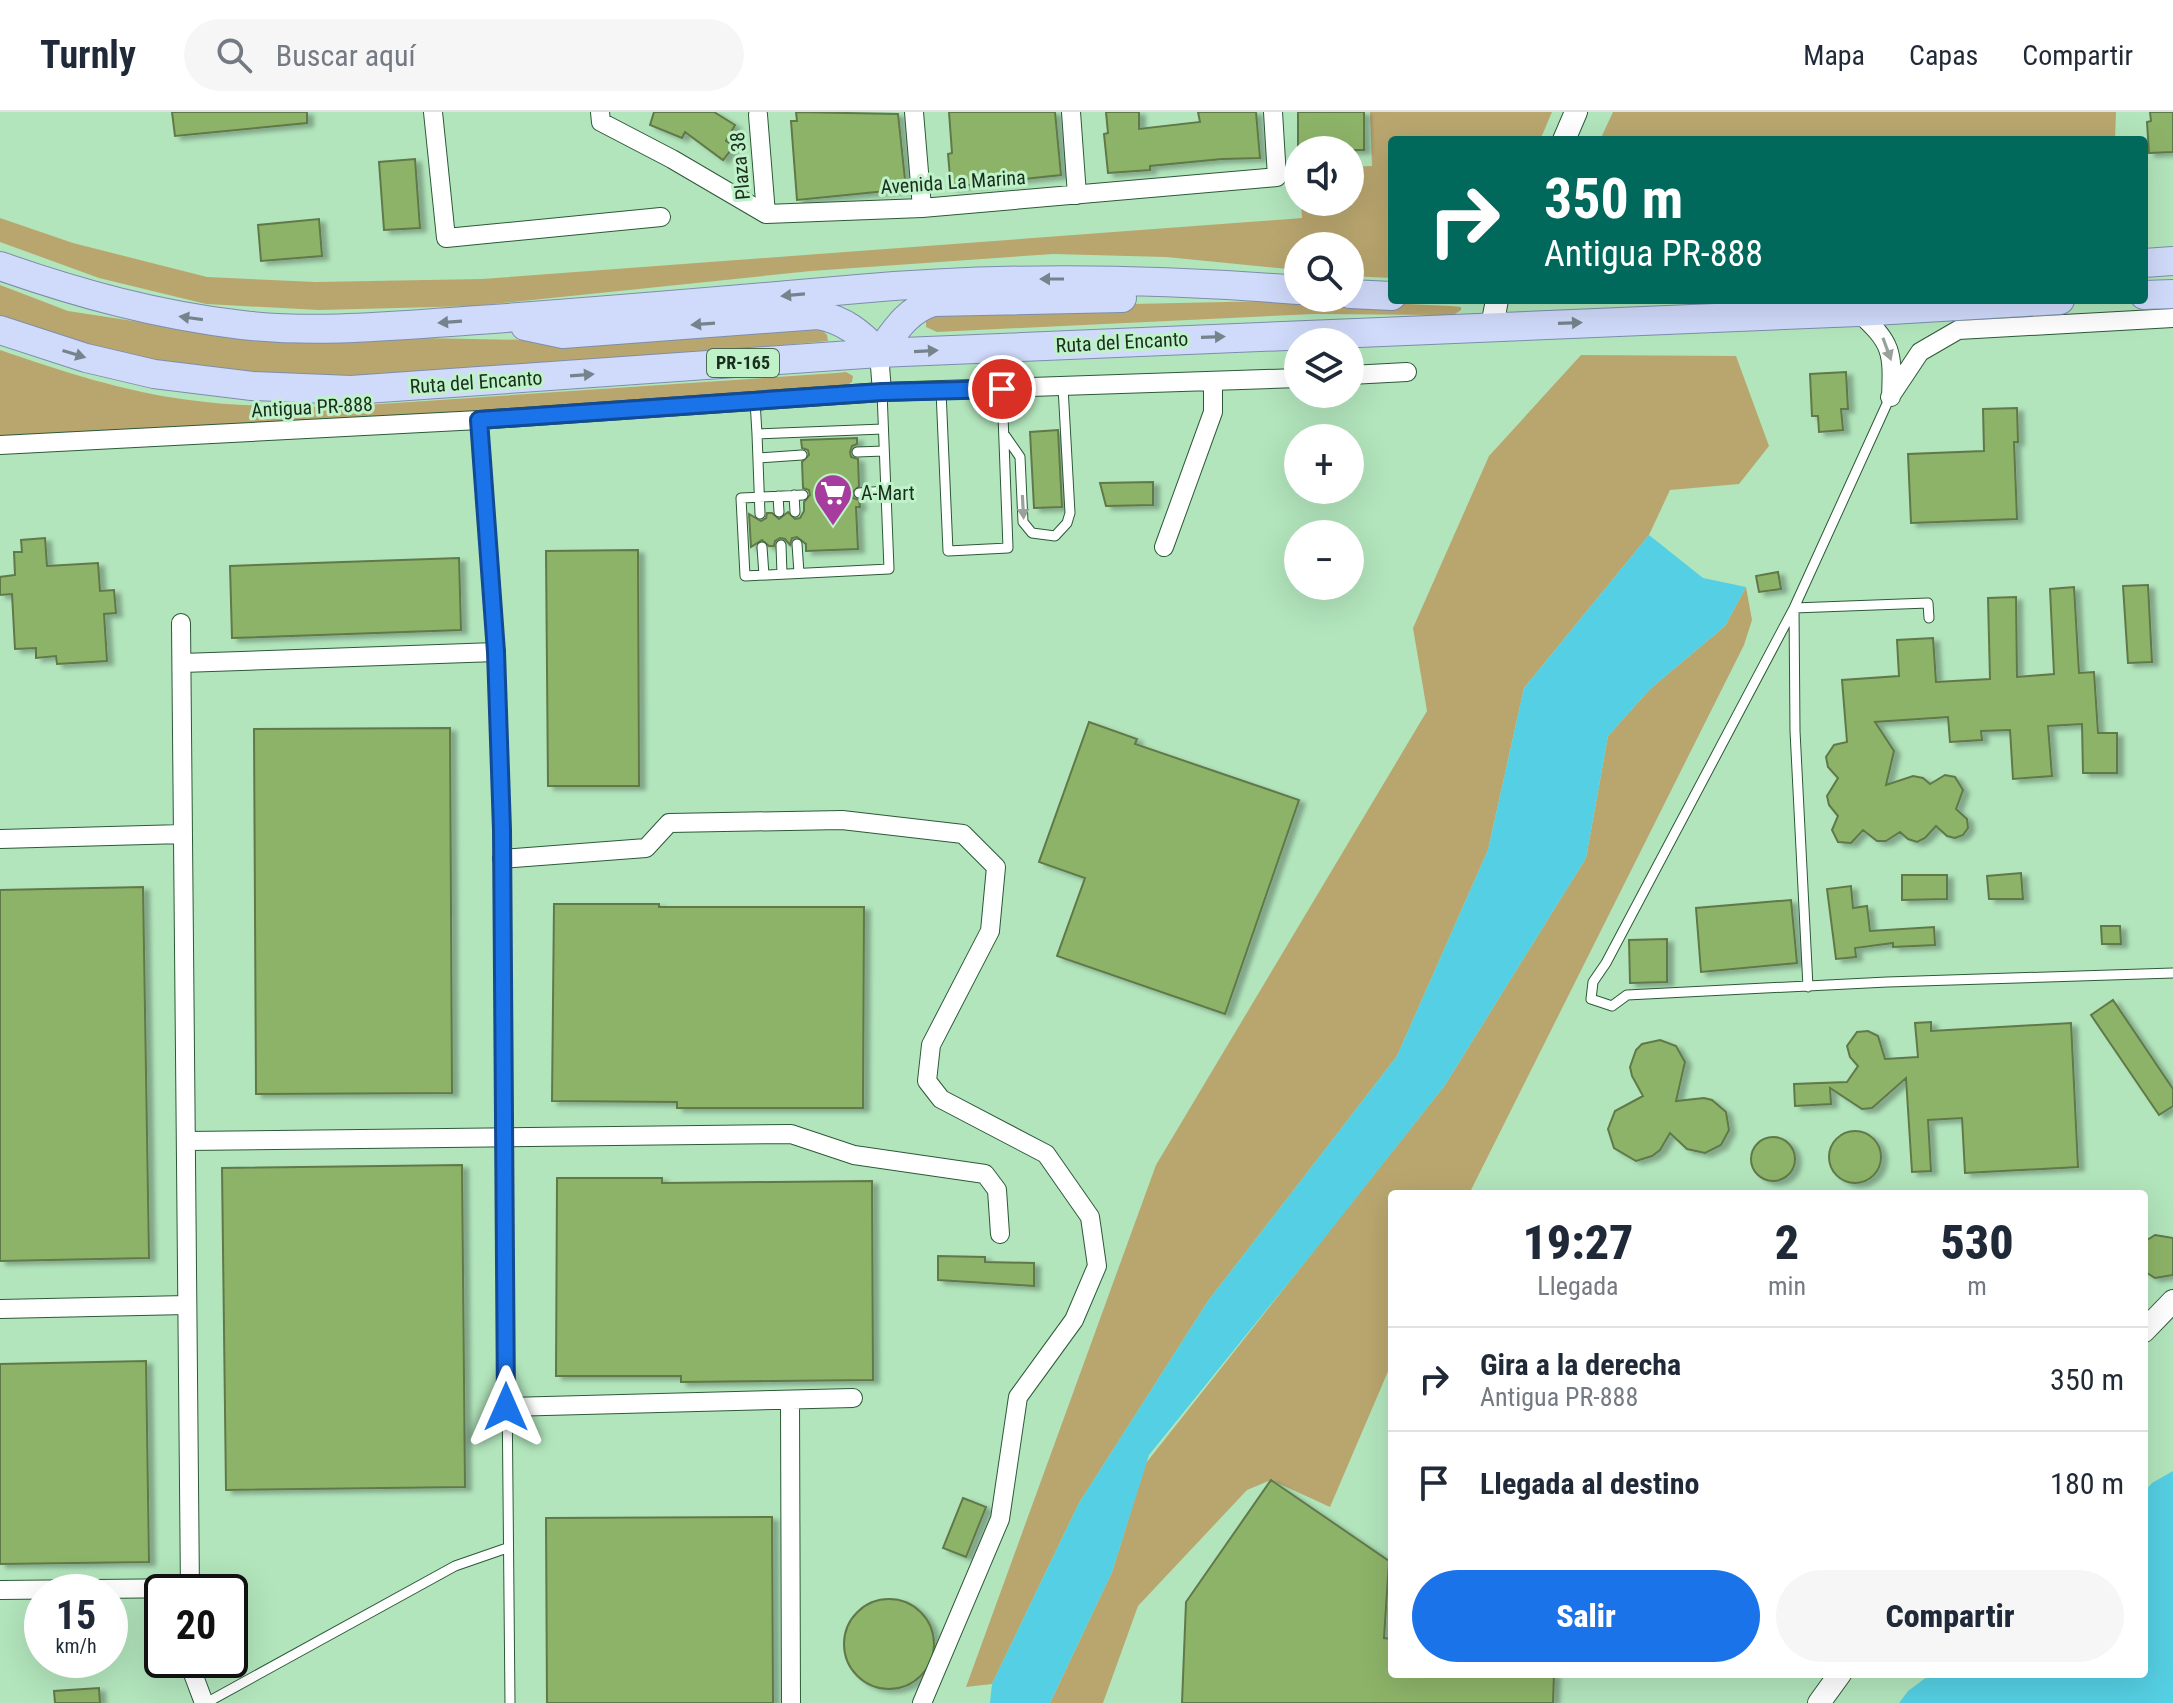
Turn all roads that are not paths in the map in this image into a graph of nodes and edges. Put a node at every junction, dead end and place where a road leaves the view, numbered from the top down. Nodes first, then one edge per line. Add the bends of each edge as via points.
1 (433, 112) edge
2 (600, 112) edge
3 (914, 112) edge
4 (1071, 112) edge
5 (1273, 112) edge
6 (1576, 112) edge
7 (758, 115) dead end
8 (1566, 136) edge
9 (1077, 195) junction
10 (922, 208) junction
11 (766, 214) junction
12 (661, 217) dead end
13 (2173, 261) edge
14 (2148, 263) edge
15 (0, 266) edge
16 (1246, 286) junction
17 (1284, 289) edge
18 (2173, 294) edge
19 (1364, 295) edge
20 (2148, 295) edge
21 (1388, 296) edge
22 (1993, 304) edge
23 (1858, 312) junction
24 (1494, 313) edge
25 (2173, 318) edge
26 (495, 319) junction
27 (0, 330) edge
28 (879, 353) junction
29 (1407, 372) dead end
30 (1364, 374) edge
31 (1284, 379) edge
32 (1213, 383) junction
33 (1063, 387) junction
34 (1002, 389) junction
35 (941, 391) junction
36 (882, 392) junction
37 (1890, 397) junction
38 (755, 401) junction
39 (479, 420) junction
40 (883, 429) junction
41 (757, 434) junction
42 (1004, 434) junction
43 (0, 445) edge
44 (884, 451) junction
45 (857, 452) dead end
46 (802, 455) dead end
47 (758, 458) junction
48 (886, 491) junction
49 (859, 493) dead end
50 (778, 496) junction
51 (759, 497) junction
52 (779, 512) dead end
53 (795, 512) dead end
54 (760, 514) dead end
55 (797, 544) dead end
56 (781, 545) dead end
57 (762, 547) dead end
58 (1164, 547) dead end
59 (799, 573) junction
60 (782, 574) junction
61 (764, 575) junction
62 (1794, 608) junction
63 (1929, 618) dead end
64 (181, 623) dead end
65 (496, 652) junction
66 (182, 663) junction
67 (183, 834) junction
68 (0, 839) edge
69 (502, 859) junction
70 (2173, 973) edge
71 (1808, 987) junction
72 (505, 1136) junction
73 (186, 1141) junction
74 (1000, 1234) dead end
75 (2173, 1301) edge
76 (187, 1305) junction
77 (0, 1309) edge
78 (2148, 1327) edge
79 (853, 1398) dead end
80 (790, 1401) junction
81 (506, 1407) junction
82 (507, 1548) junction
83 (190, 1574) edge
84 (0, 1590) edge
85 (144, 1590) edge
86 (195, 1678) edge
87 (1837, 1678) edge
88 (205, 1703) edge
89 (510, 1703) edge
90 (791, 1703) edge
91 (922, 1703) edge
92 (1819, 1703) edge

1 - 12 street via 446,238
2 - 11 street via 601,122
3 - 10 street
4 - 9 street
5 - 9 street, Avenida La Marina via 1277,177
6 - 8 street
7 - 11 street, Plaza 38
9 - 10 street, Avenida La Marina
10 - 11 street, Avenida La Marina
13 - 14 main road
26 -> 15 main road via 321,328 245,325 164,314
16 - 17 main road
16 -> 26 main road via 1001,279
16 - 28 main road via 1166,297 933,302 906,316
18 - 20 main road
19 - 21 main road
22 - 23 main road, Ruta del Encanto / PR-165
24 -> 23 main road, Ruta del Encanto / PR-165
23 -> 37 street via 1883,337 1892,358
28 -> 24 main road, Ruta del Encanto / PR-165
25 - 37 street via 1958,330 1920,352
28 -> 26 main road via 856,330 818,315 563,334
27 -> 28 main road, Ruta del Encanto / PR-165 via 154,374 252,386 351,390
28 - 36 street
29 - 30 street
31 - 32 street, Antigua PR-888
32 - 33 street, Antigua PR-888
32 - 58 street via 1213,412
33 - 34 street, Antigua PR-888
42 -> 33 lane via 1020,457 1023,522 1032,533 1055,536 1070,513
34 - 35 street, Antigua PR-888
34 - 42 lane
35 - 36 street, Antigua PR-888
35 - 42 lane via 948,551 1008,548
36 - 38 street, Antigua PR-888
36 - 40 lane
37 - 62 lane
38 - 39 street, Antigua PR-888
38 - 41 lane
39 - 43 street, Antigua PR-888
39 - 65 lane
40 - 41 lane
40 - 44 lane
41 - 47 lane
44 - 45 lane
44 - 48 lane
46 - 47 lane
47 - 51 lane
48 - 49 lane
48 - 59 lane via 889,569
50 - 51 lane
50 - 52 lane
50 - 53 lane via 799,495
51 - 54 lane
51 - 61 lane via 741,498 745,576
55 - 59 lane
56 - 60 lane
57 - 61 lane
59 - 60 lane
60 - 61 lane
62 - 63 lane via 1928,603
62 - 71 lane
62 - 71 lane via 1593,982 1591,999 1612,1006 1627,995
64 - 66 street
65 - 66 street
65 - 69 lane
66 - 67 street
67 - 68 street
67 - 73 street
69 - 72 lane
69 - 91 street via 646,848 669,823 842,820 963,834 996,867 990,931 931,1045 927,1081 941,1099 1046,1154 1090,1217 1097,1266 1074,1320 1018,1397 1000,1519
70 - 71 lane
72 - 73 street
72 - 74 street via 791,1134 854,1155 985,1174 997,1190
72 - 81 lane
73 - 76 street
75 - 78 street
76 - 77 street
76 - 83 street
79 - 80 street
80 - 81 street
80 - 90 street
81 - 82 lane
82 - 88 lane via 455,1566
82 - 89 lane
84 - 85 street
86 - 88 street
87 - 92 street

